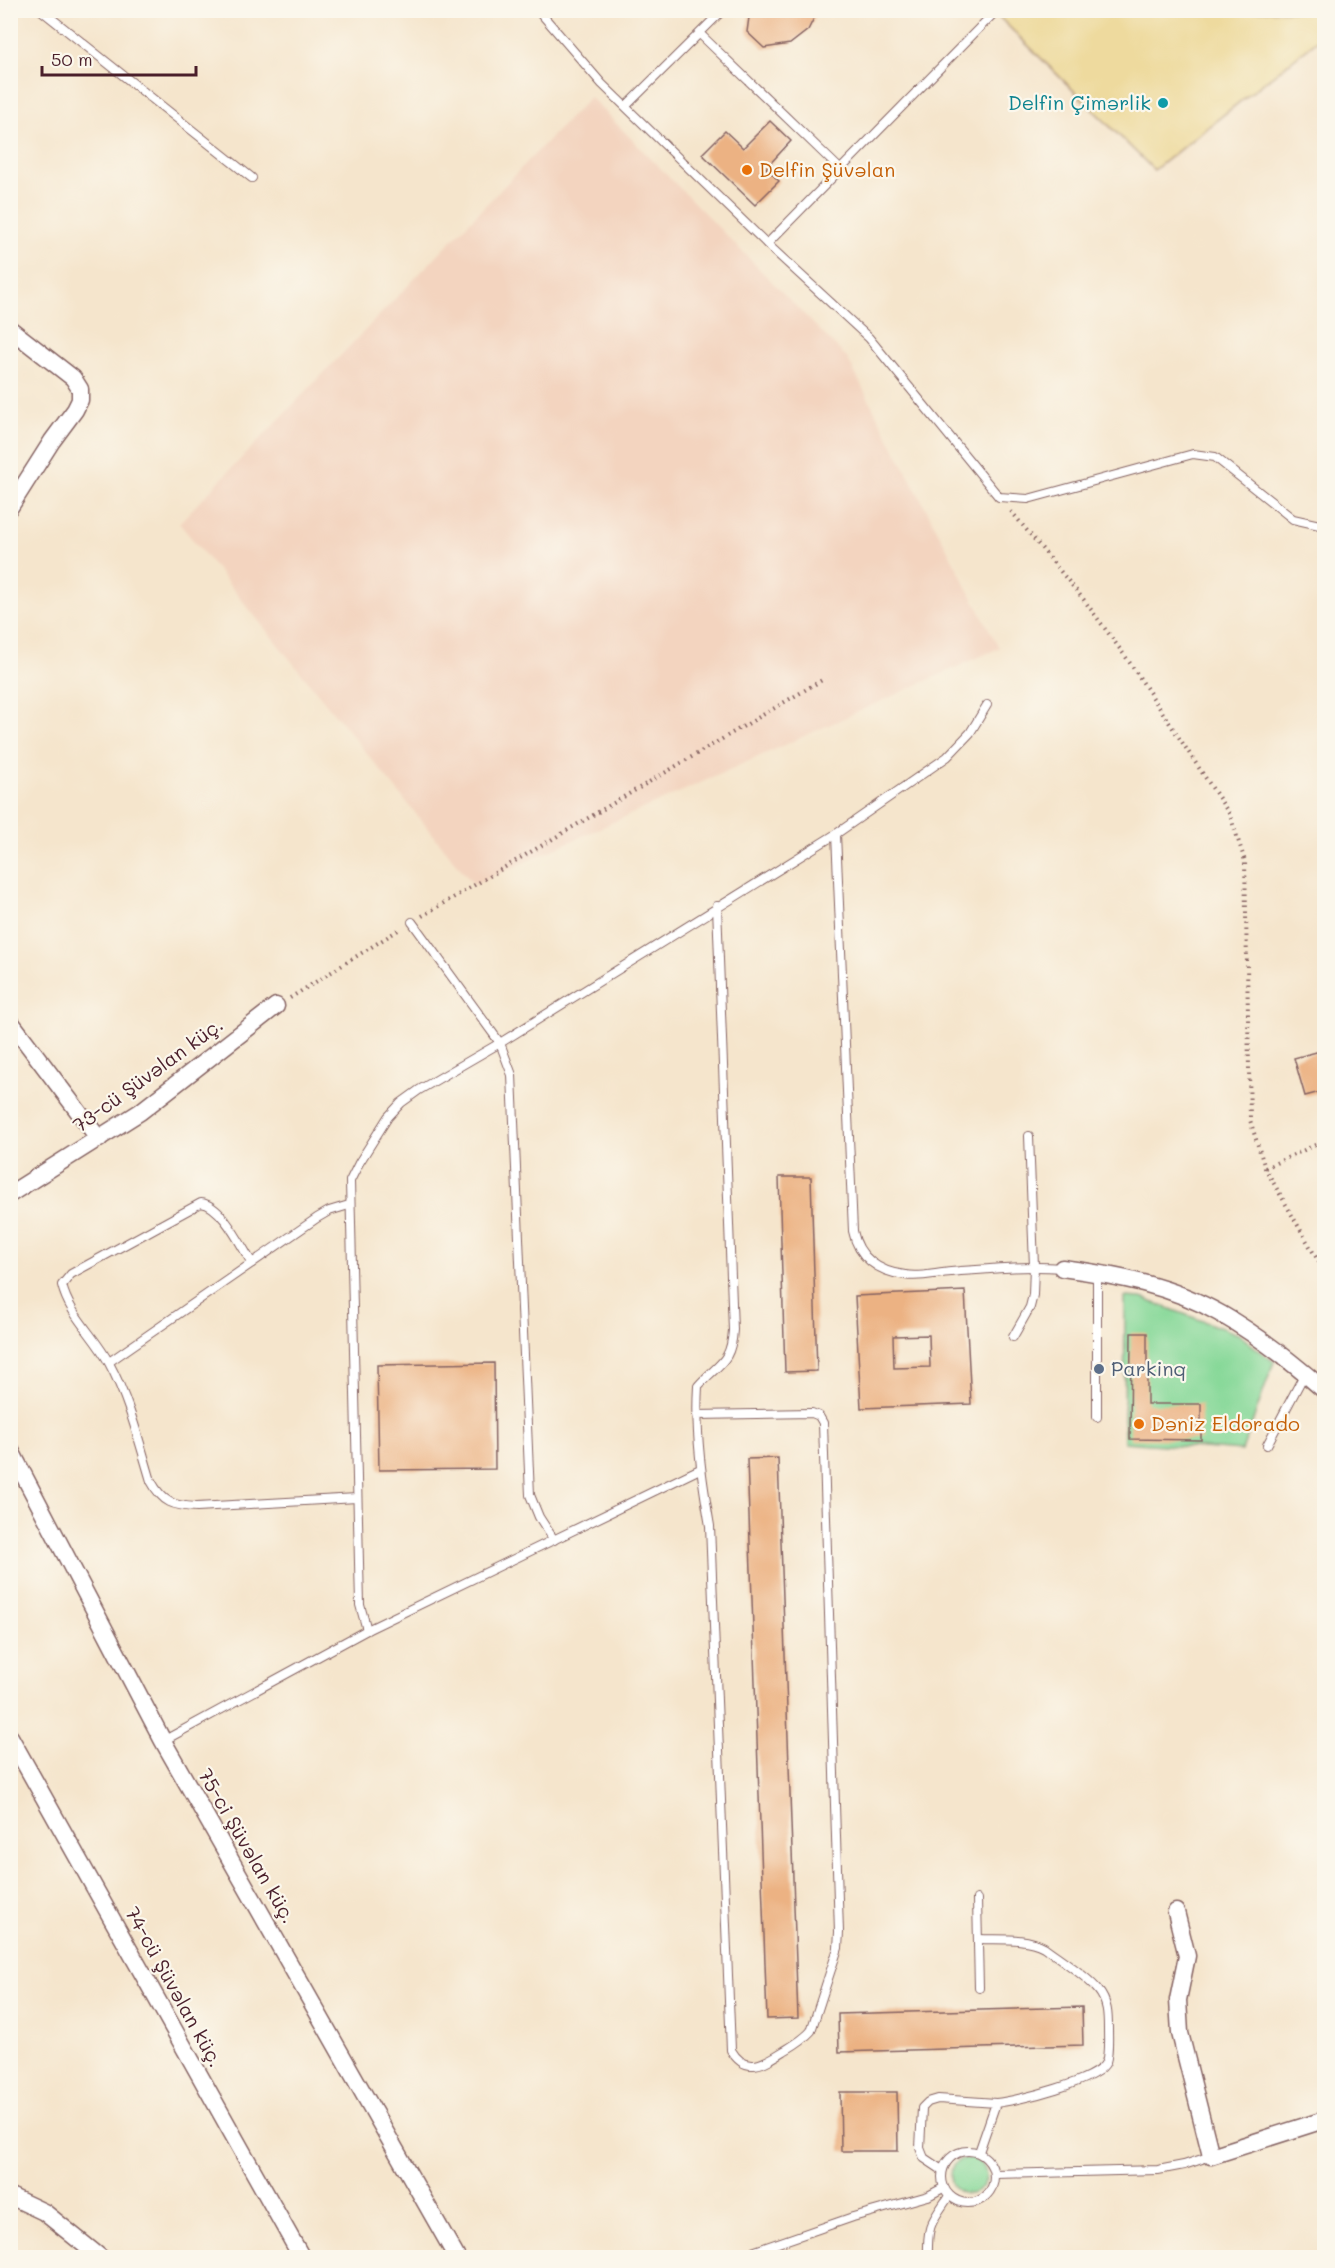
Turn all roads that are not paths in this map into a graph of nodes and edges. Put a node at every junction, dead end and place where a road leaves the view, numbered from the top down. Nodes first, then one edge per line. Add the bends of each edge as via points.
1 (41, 10) edge
2 (538, 10) edge
3 (723, 10) edge
4 (995, 12) dead end
5 (700, 34) junction
6 (626, 106) junction
7 (841, 170) junction
8 (252, 178) dead end
9 (767, 244) junction
10 (10, 329) edge
11 (10, 507) edge
12 (1324, 526) edge
13 (987, 705) dead end
14 (836, 834) junction
15 (717, 906) junction
16 (412, 922) road end
17 (276, 1006) road end
18 (10, 1021) edge
19 (500, 1043) junction
20 (1029, 1136) dead end
21 (99, 1139) junction
22 (10, 1194) edge
23 (349, 1205) junction
24 (252, 1263) junction
25 (1034, 1266) junction
26 (1062, 1268) joint
27 (1097, 1273) junction
28 (1013, 1337) dead end
29 (109, 1362) junction
30 (1305, 1373) junction
31 (1324, 1390) edge
32 (698, 1415) junction
33 (1096, 1417) dead end
34 (1267, 1445) dead end
35 (10, 1449) edge
36 (700, 1469) junction
37 (357, 1498) junction
38 (554, 1540) junction
39 (367, 1630) junction
40 (163, 1741) junction
41 (13, 1748) edge
42 (977, 1899) dead end
43 (1176, 1912) dead end
44 (979, 1940) junction
45 (979, 1988) dead end
46 (996, 2103) junction
47 (1324, 2120) edge
48 (979, 2152) junction
49 (1211, 2156) junction
50 (942, 2170) junction
51 (994, 2174) junction
52 (946, 2192) junction
53 (11, 2197) edge
54 (101, 2258) edge
55 (302, 2258) edge
56 (457, 2258) edge
57 (735, 2258) edge
58 (928, 2258) edge

1 - 8 lane
2 - 6 lane via 574,54
3 - 5 lane
4 - 7 lane
5 - 6 lane
5 - 7 lane
6 - 9 lane
7 - 9 lane
9 - 12 lane via 869,338 999,497 1028,499 1193,454 1215,457 1293,519
10 - 11 street via 66,372 80,389 75,410
13 - 14 lane via 970,733 947,757
14 - 15 lane
14 - 25 lane via 852,1231 856,1245 866,1258 885,1270 906,1276
15 - 19 lane
15 - 32 lane via 733,1330 728,1356 698,1386
16 - 19 lane
17 - 21 street, 73-cü Şüvəlan küç. via 140,1112
18 - 21 street
19 - 23 lane via 419,1090 388,1117 350,1181
19 - 38 lane via 514,1093 530,1495 538,1517
20 - 25 lane
21 - 22 street, 73-cü Şüvəlan küç.
23 - 24 lane via 317,1218
23 - 37 lane
24 - 29 lane
24 - 29 lane via 219,1211 209,1203 201,1203 71,1274 62,1285 66,1299
25 - 26 lane
25 - 28 lane via 1030,1307
26 - 27 street
27 - 30 street via 1190,1299 1219,1313
27 - 33 lane
29 - 37 lane via 123,1391 151,1481 166,1500 178,1506 197,1507
30 - 31 street
30 - 34 lane
32 - 36 lane
32 - 36 lane via 812,1413 823,1424 838,1948 811,2031 765,2063 754,2066 742,2063 731,2050 710,1526
35 - 40 street, 75-ci Şüvəlan küç.
36 - 38 lane
37 - 39 lane via 360,1605
38 - 39 lane
39 - 40 lane
40 - 56 street, 75-ci Şüvəlan küç.
41 - 55 street, 74-cü Şüvəlan küç.
42 - 44 lane
43 - 49 street via 1186,1956 1178,2000 1180,2033
44 - 45 lane
44 - 46 lane via 1035,1942 1097,1988 1108,2010 1106,2062 1096,2074
46 - 48 lane
46 - 50 lane via 938,2099 922,2108 920,2148 924,2158
47 - 49 street
48 - 50 lane via 960,2151 946,2161
48 - 51 lane via 992,2165
49 - 51 lane via 1158,2170
50 - 52 lane
51 - 52 lane via 990,2192 975,2202 966,2203
52 - 57 lane via 854,2217
52 - 58 lane via 930,2224
53 - 54 street via 44,2212

